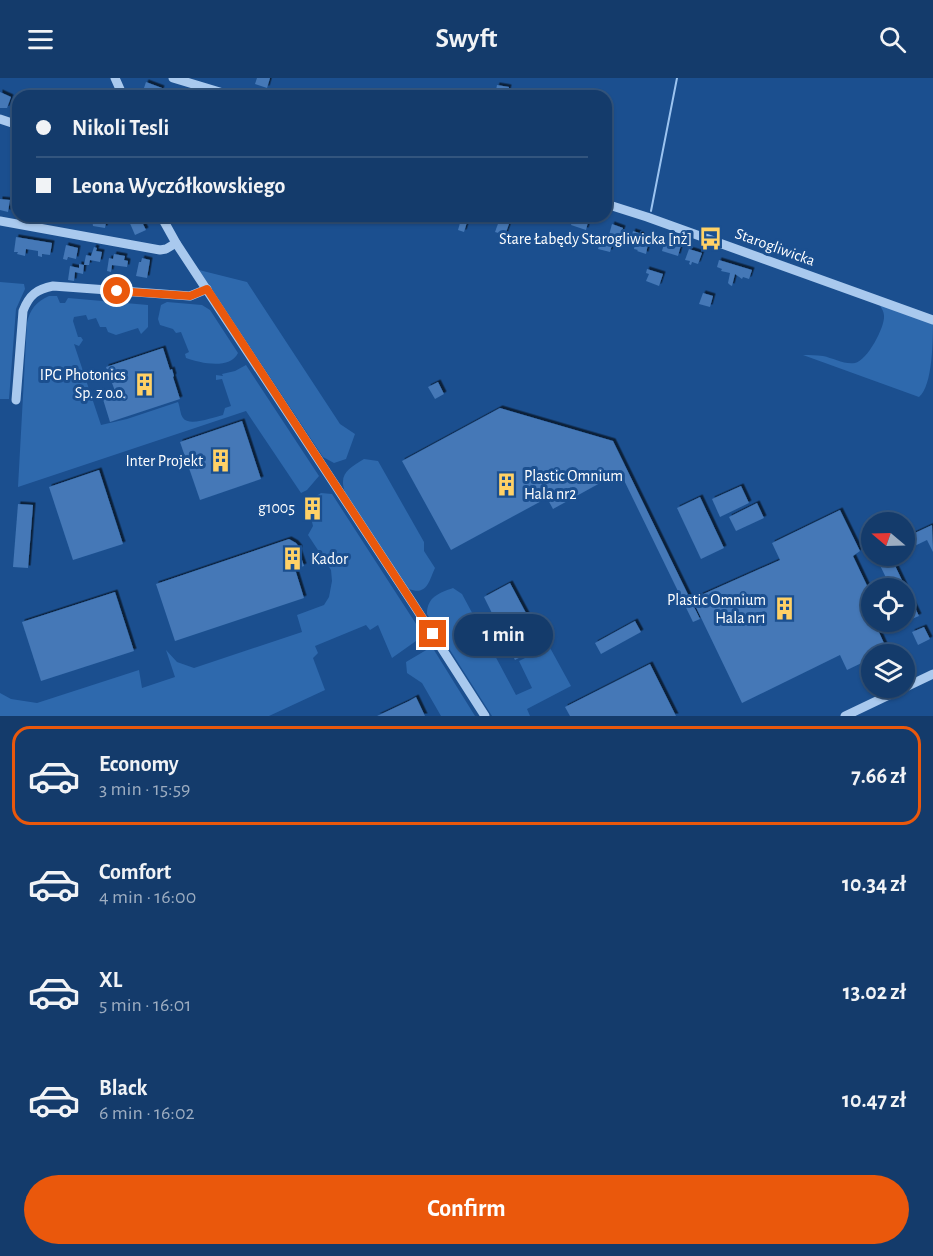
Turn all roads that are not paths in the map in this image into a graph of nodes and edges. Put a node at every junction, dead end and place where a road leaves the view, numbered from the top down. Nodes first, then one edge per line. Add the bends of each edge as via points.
1 (173, 78) edge
2 (212, 90) edge
3 (612, 206) edge
4 (0, 221) edge
5 (164, 222) edge
6 (176, 243) junction
7 (207, 289) junction
8 (933, 320) edge
9 (16, 400) dead end
10 (933, 674) edge
11 (485, 716) edge
12 (845, 716) edge

1 - 2 street
3 - 8 street, Starogliwicka
4 - 6 street via 160,250
5 - 6 street
6 - 7 street
7 - 9 street via 190,296 53,286 34,292 23,311
7 - 11 street
10 - 12 street

